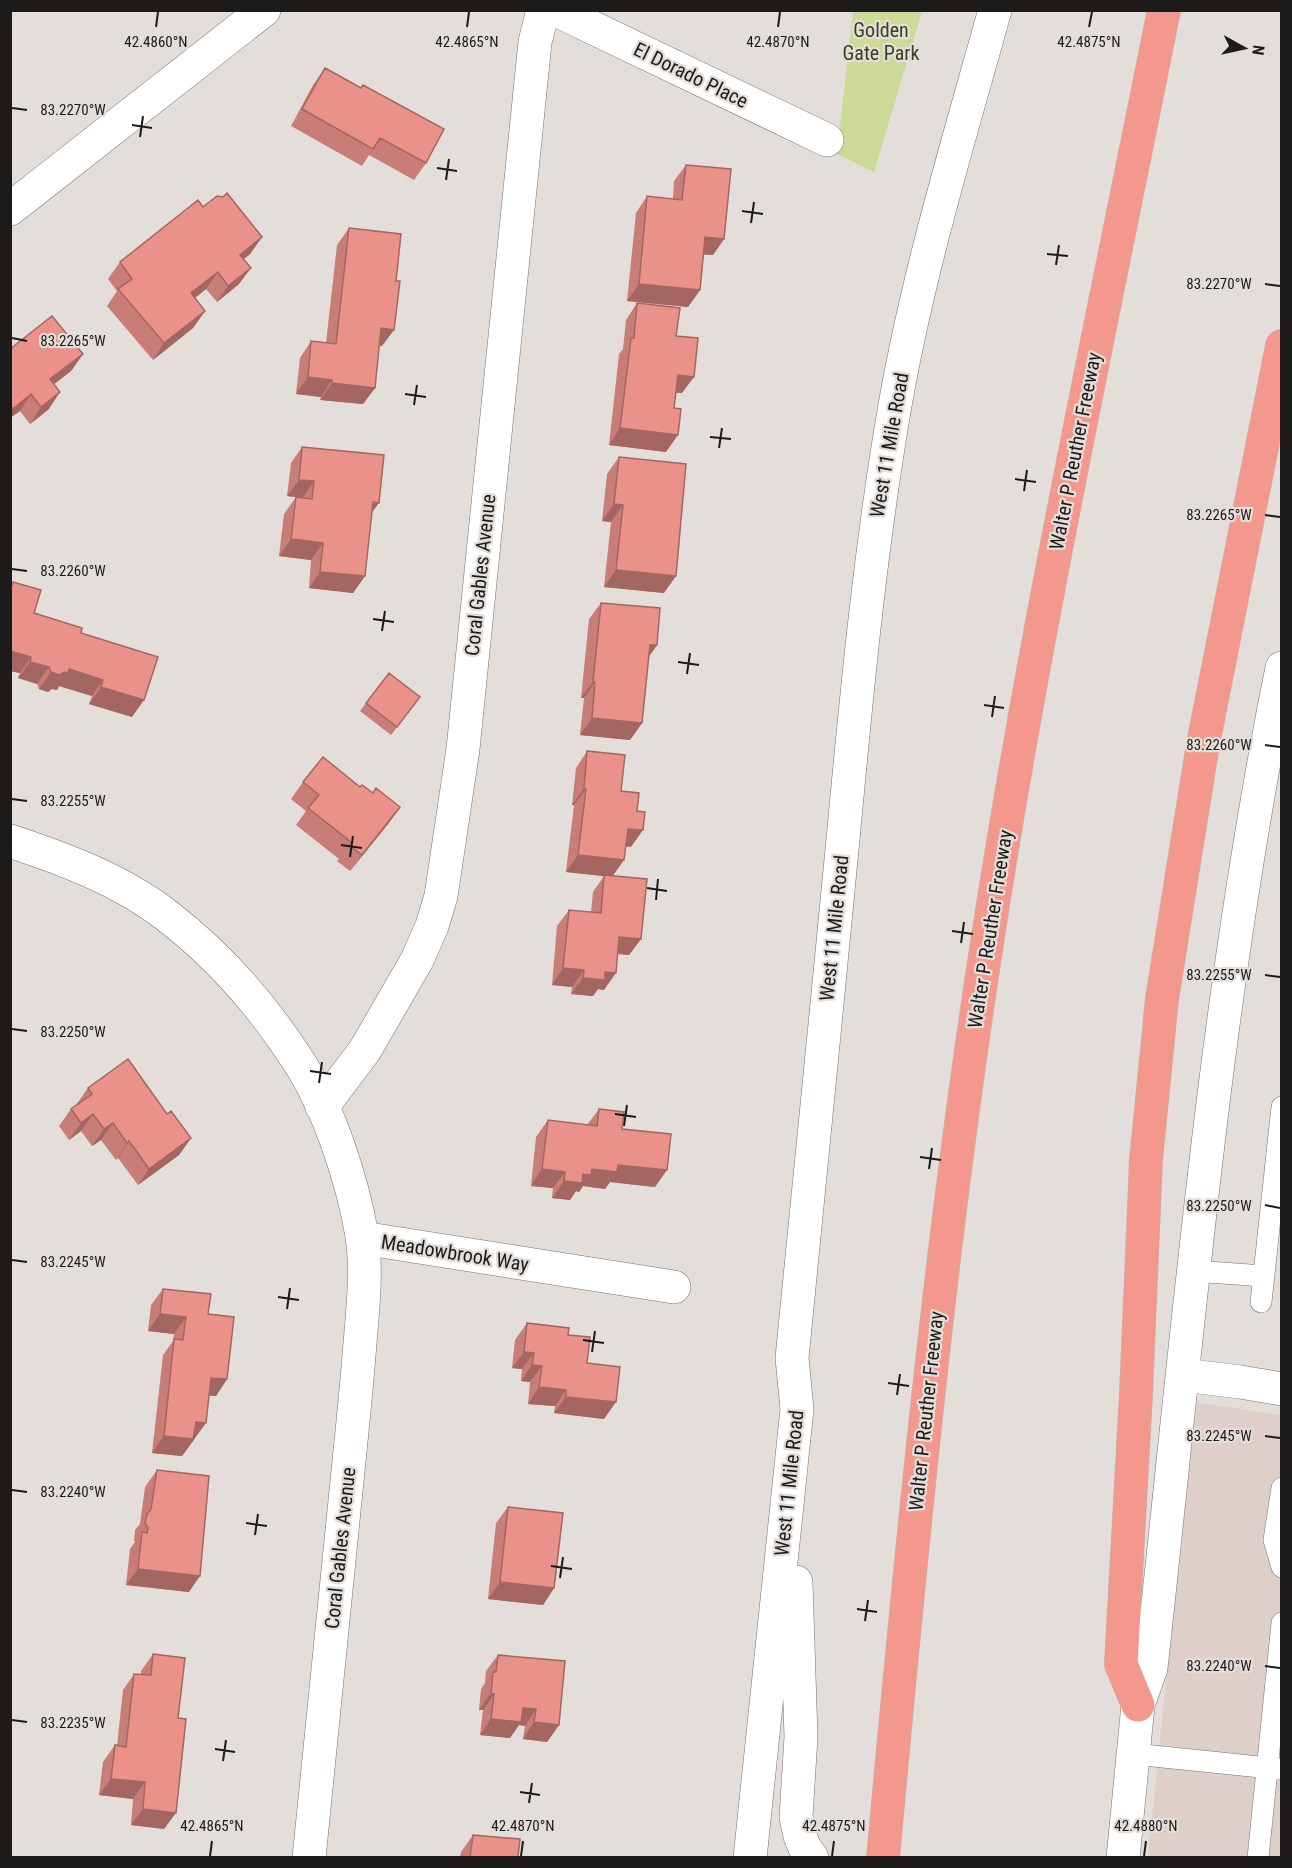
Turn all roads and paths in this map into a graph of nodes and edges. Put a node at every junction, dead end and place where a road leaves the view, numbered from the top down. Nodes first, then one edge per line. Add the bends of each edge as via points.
1 (264, 10) edge
2 (543, 10) edge
3 (555, 10) edge
4 (995, 10) edge
5 (1164, 10) edge
6 (827, 140) dead end
7 (10, 209) edge
8 (1281, 346) edge
9 (1281, 668) edge
10 (1272, 771) edge
11 (10, 841) edge
12 (322, 1107) junction
13 (1281, 1107) edge
14 (362, 1238) junction
15 (1193, 1271) junction
16 (1264, 1276) junction
17 (674, 1287) dead end
18 (1261, 1302) dead end
19 (1183, 1375) junction
20 (1281, 1389) edge
21 (792, 1457) junction
22 (1281, 1488) edge
23 (1281, 1567) edge
24 (1281, 1623) edge
25 (1138, 1705) junction
26 (1134, 1754) junction
27 (1274, 1768) edge
28 (1121, 1853) edge
29 (309, 1857) edge
30 (750, 1857) edge
31 (812, 1857) edge
32 (882, 1857) edge
33 (1258, 1857) edge

1 - 7 main road
2 - 12 main road, Coral Gables Avenue via 535,42 463,749 441,896 417,960 365,1050
3 - 6 main road, El Dorado Place
4 - 21 main road, West 11 Mile Road via 908,338 875,528 792,1358 797,1409
5 - 32 highway, Walter P Reuther Freeway via 1049,586 987,941 932,1349
8 - 25 highway via 1203,744 1162,999 1146,1160 1121,1664
9 - 10 main road
10 - 15 main road via 1245,871 1220,1037
11 - 12 main road, Meadowbrook Way via 83,868 165,914 218,960 264,1013 299,1060
12 - 14 main road, Meadowbrook Way via 342,1155
13 - 16 lane
14 - 17 main road, Meadowbrook Way
14 - 29 main road, Coral Gables Avenue via 362,1317
15 - 16 lane
15 - 19 main road
16 - 18 lane
19 - 20 main road
19 - 25 main road via 1151,1668
21 - 30 main road, West 11 Mile Road
21 - 31 main road via 801,1737 796,1817 800,1836
22 - 23 lane via 1274,1540
24 - 27 lane
25 - 26 main road
26 - 27 lane
26 - 28 main road
27 - 33 lane

